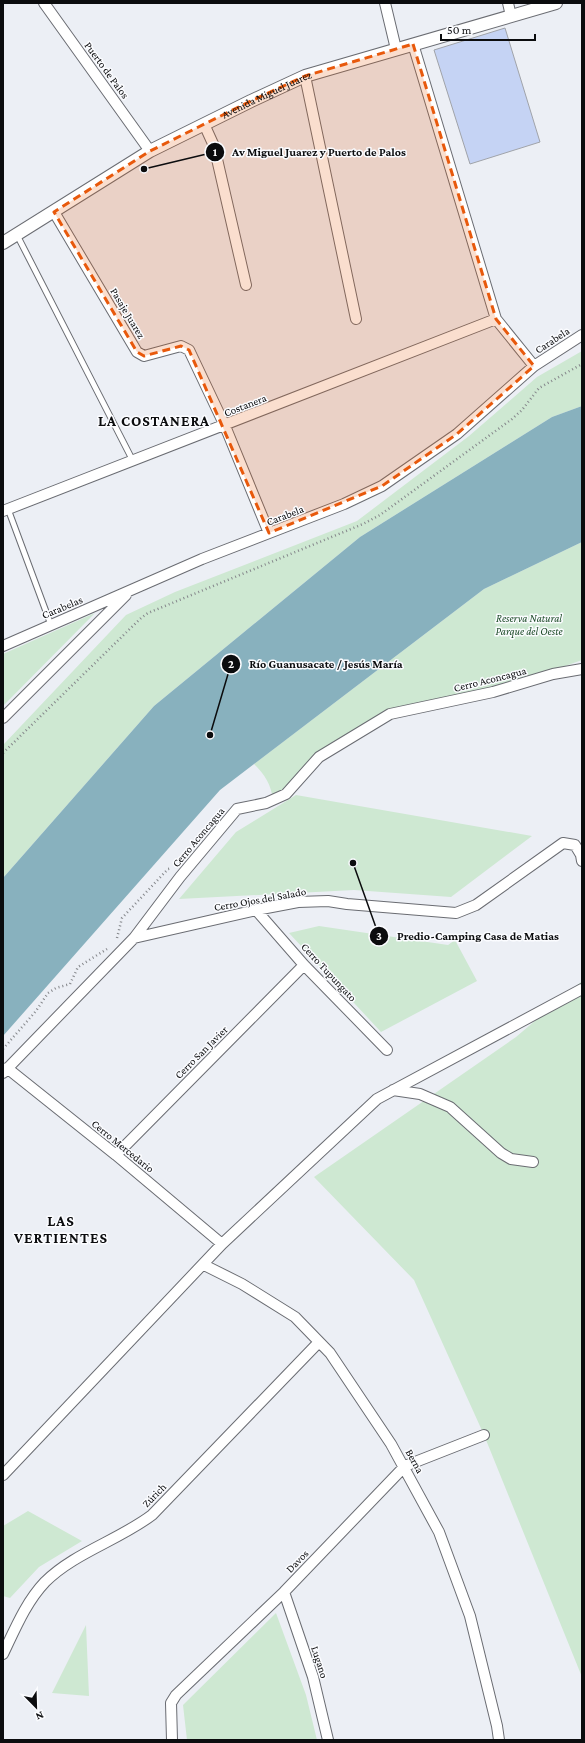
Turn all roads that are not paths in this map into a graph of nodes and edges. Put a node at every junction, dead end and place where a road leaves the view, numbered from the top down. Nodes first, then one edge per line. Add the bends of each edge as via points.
1 (44, 3) edge
2 (385, 3) edge
3 (508, 3) edge
4 (556, 3) edge
5 (511, 16) junction
6 (413, 44) junction
7 (396, 49) junction
8 (305, 76) junction
9 (204, 124) junction
10 (150, 151) junction
11 (54, 212) junction
12 (16, 235) junction
13 (3, 243) edge
14 (246, 285) dead end
15 (496, 319) junction
16 (356, 320) dead end
17 (582, 335) edge
18 (534, 366) junction
19 (225, 426) junction
20 (133, 461) junction
21 (6, 510) edge
22 (269, 533) junction
23 (130, 590) junction
24 (51, 625) junction
25 (3, 646) edge
26 (582, 669) edge
27 (3, 718) edge
28 (582, 861) edge
29 (256, 910) junction
30 (134, 938) junction
31 (304, 965) junction
32 (582, 989) edge
33 (387, 1050) dead end
34 (5, 1071) edge
35 (393, 1090) junction
36 (116, 1156) junction
37 (533, 1162) dead end
38 (222, 1244) junction
39 (204, 1265) junction
40 (319, 1342) junction
41 (484, 1435) dead end
42 (405, 1466) junction
43 (3, 1475) edge
44 (284, 1592) junction
45 (3, 1654) edge
46 (172, 1740) edge
47 (328, 1740) edge
48 (499, 1740) edge

1 - 10 street, Puerto de Palos
2 - 7 street
3 - 5 street
4 - 5 street, Avenida Miguel Juarez
5 - 6 street, Avenida Miguel Juarez
6 - 7 street, Avenida Miguel Juarez
6 - 15 street
7 - 8 street, Avenida Miguel Juarez
8 - 9 street, Avenida Miguel Juarez
8 - 16 street
9 - 10 street, Avenida Miguel Juarez
9 - 14 street via 214,146
10 - 11 street, Avenida Miguel Juarez
11 - 12 street, Avenida Miguel Juarez
11 - 19 street, Pasaje Juarez via 137,352 144,356 181,346 189,350
12 - 13 street, Avenida Miguel Juarez
12 - 20 lane
15 - 18 street
15 - 19 street, Costanera
17 - 18 street, Carabela
18 - 22 street, Carabela via 458,434 382,486 344,504
19 - 20 street, Costanera
19 - 22 street, Pasaje Juarez
20 - 21 street, Costanera
21 - 24 lane
22 - 23 street, Carabela
23 - 24 street, Carabelas
23 - 27 street, Carabela
24 - 25 street, Carabelas
26 - 30 street, Cerro Aconcagua via 554,674 493,692 390,714 319,757 286,794 266,803 237,809
28 - 29 street, Cerro Ojos del Salado via 575,844 563,843 476,905 456,913 328,901 298,902
29 - 30 street, Cerro Ojos del Salado
29 - 31 street, Cerro Tupungato
30 - 34 street, Cerro Aconcagua
31 - 33 street, Cerro Tupungato
31 - 36 street, Cerro San Javier
32 - 35 street
34 - 36 street, Cerro Mercedario
35 - 37 street via 420,1094 450,1107 511,1159
35 - 38 street via 377,1099
36 - 38 street, Cerro Mercedario
38 - 39 street
39 - 40 street, Berna via 242,1284 295,1317
39 - 43 street
40 - 42 street, Berna via 330,1353
40 - 45 street, Zúrich via 152,1515 134,1529 69,1564 45,1582 21,1616
41 - 42 street, Davos
42 - 44 street, Davos
42 - 48 street, Berna via 439,1532 470,1616
44 - 46 street, Davos via 176,1695 171,1703
44 - 47 street, Lugano via 313,1677

